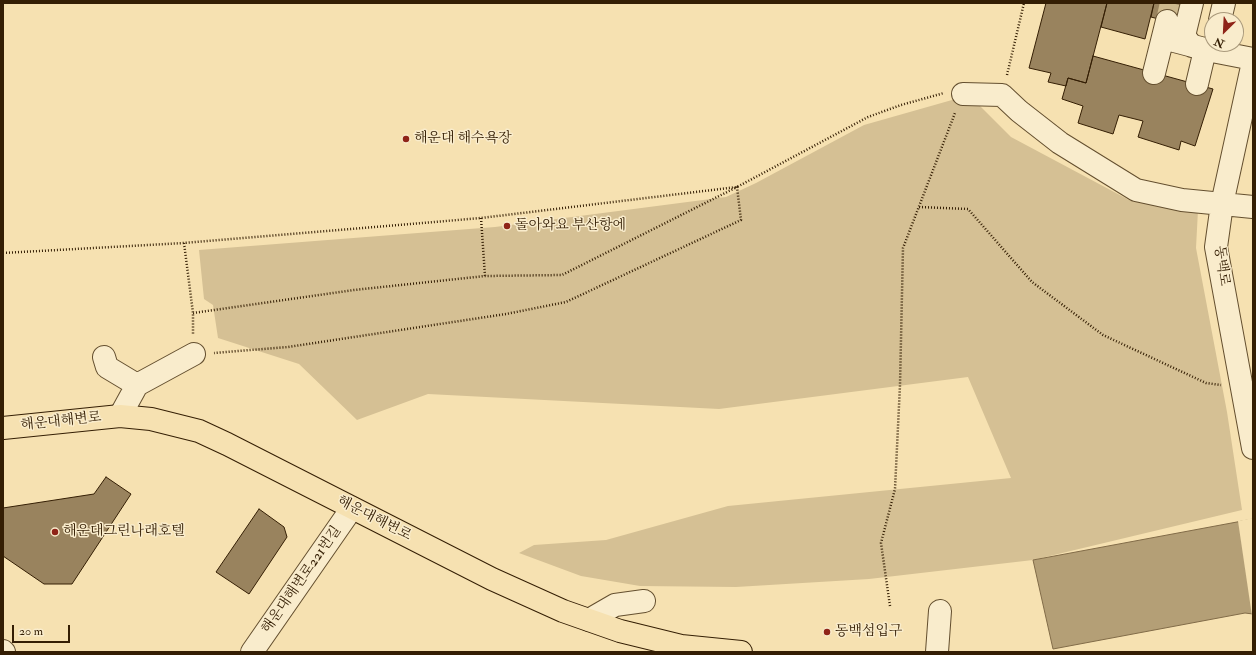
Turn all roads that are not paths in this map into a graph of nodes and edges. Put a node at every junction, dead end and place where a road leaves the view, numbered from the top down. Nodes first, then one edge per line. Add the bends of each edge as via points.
1 (1192, 3) edge
2 (1204, 47) edge
3 (1204, 47) edge
4 (1205, 52) edge
5 (1222, 52) edge
6 (1253, 60) edge
7 (1154, 73) dead end
8 (1197, 84) dead end
9 (963, 94) road end
10 (1222, 204) junction
11 (1253, 207) edge
12 (194, 354) road end
13 (104, 357) dead end
14 (137, 385) junction
15 (120, 416) junction
16 (3, 428) edge
17 (1253, 448) edge
18 (352, 508) junction
19 (644, 601) dead end
20 (940, 611) dead end
21 (589, 620) junction
22 (681, 649) edge
23 (252, 652) edge
24 (741, 652) edge
25 (937, 652) edge

1 - 2 street via 1184,36
3 - 7 street via 1165,30
4 - 8 street
5 - 6 street
6 - 10 street, 동백로
9 - 10 street via 1002,95 1060,143 1136,190 1182,200
10 - 11 street
10 - 17 street, 동백로 via 1216,247
12 - 14 street
13 - 14 street via 108,367
14 - 15 street
15 - 16 main road, 해운대해변로
15 - 18 main road, 해운대해변로 via 151,419 199,431
18 - 21 main road, 해운대해변로 via 492,579
18 - 23 street, 해운대해변로221번길
19 - 21 street via 615,605
20 - 25 street
21 - 22 main road, 해운대해변로
22 - 24 main road, 해운대해변로

